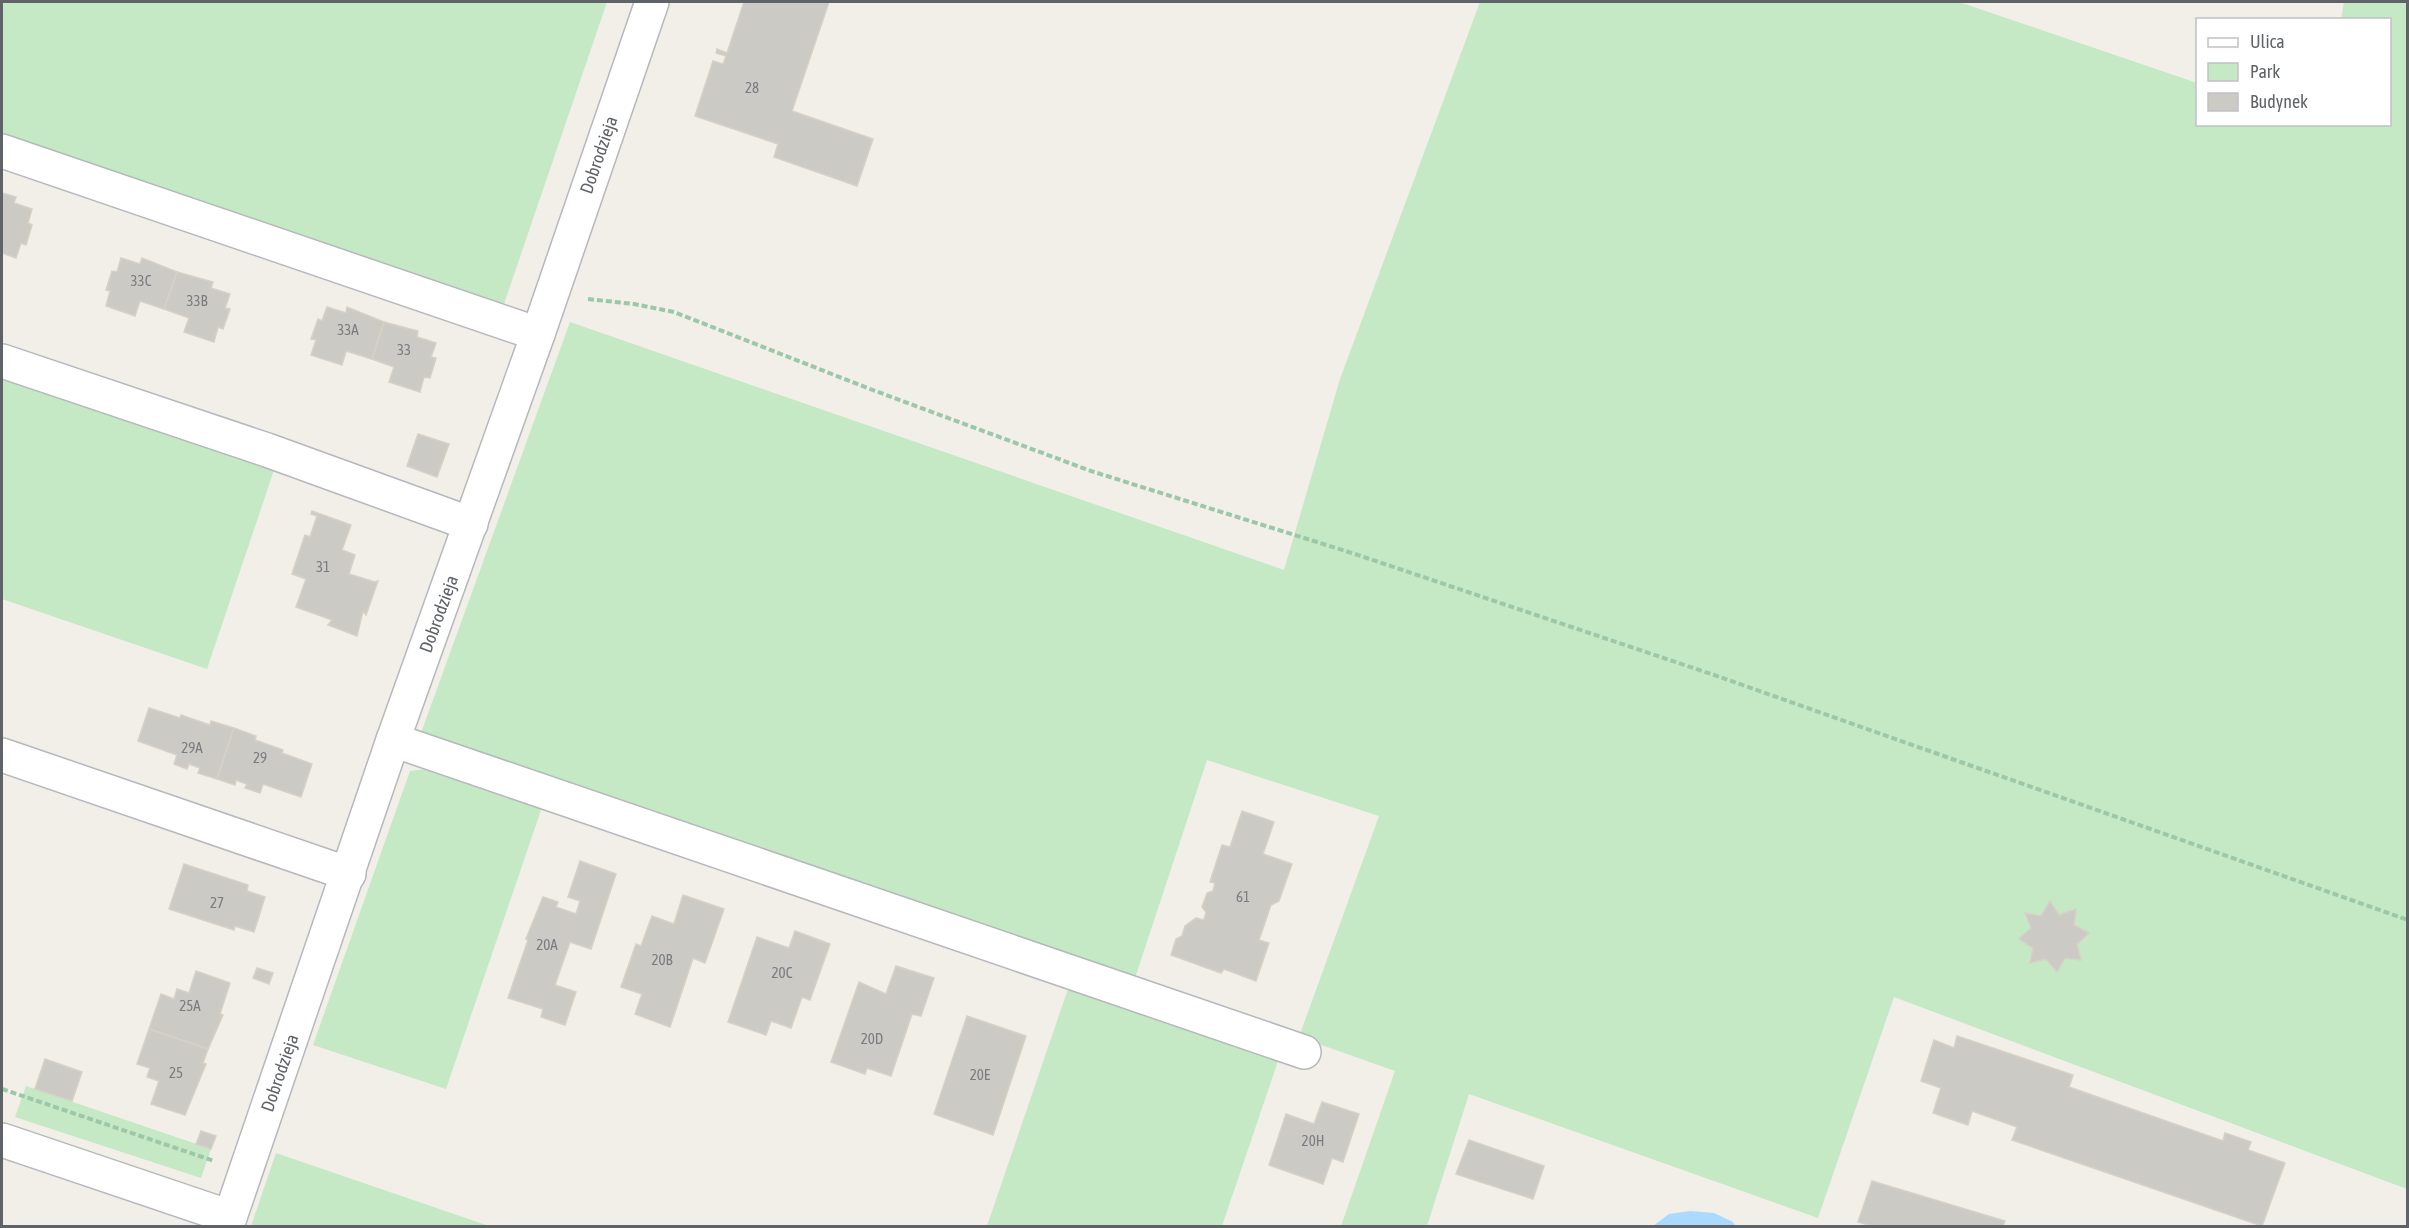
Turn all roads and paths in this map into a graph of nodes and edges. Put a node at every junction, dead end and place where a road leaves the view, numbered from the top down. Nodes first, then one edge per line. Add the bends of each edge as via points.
1 (652, 2) edge
2 (2, 151) edge
3 (551, 296) junction
4 (538, 334) junction
5 (2, 362) edge
6 (471, 524) junction
7 (393, 740) junction
8 (2, 755) edge
9 (349, 874) junction
10 (2408, 920) edge
11 (1304, 1052) dead end
12 (2, 1089) edge
13 (2, 1140) edge
14 (246, 1172) junction
15 (229, 1222) edge

1 - 3 street, Dobrodzieja
2 - 4 street
3 - 4 street, Dobrodzieja
3 - 10 path via 674,312 1091,471 1720,676
4 - 6 street, Dobrodzieja
5 - 6 street via 267,450
6 - 7 street, Dobrodzieja
7 - 9 street, Dobrodzieja
7 - 11 street
8 - 9 street
9 - 14 street, Dobrodzieja
12 - 14 path
13 - 15 street
14 - 15 street, Dobrodzieja

